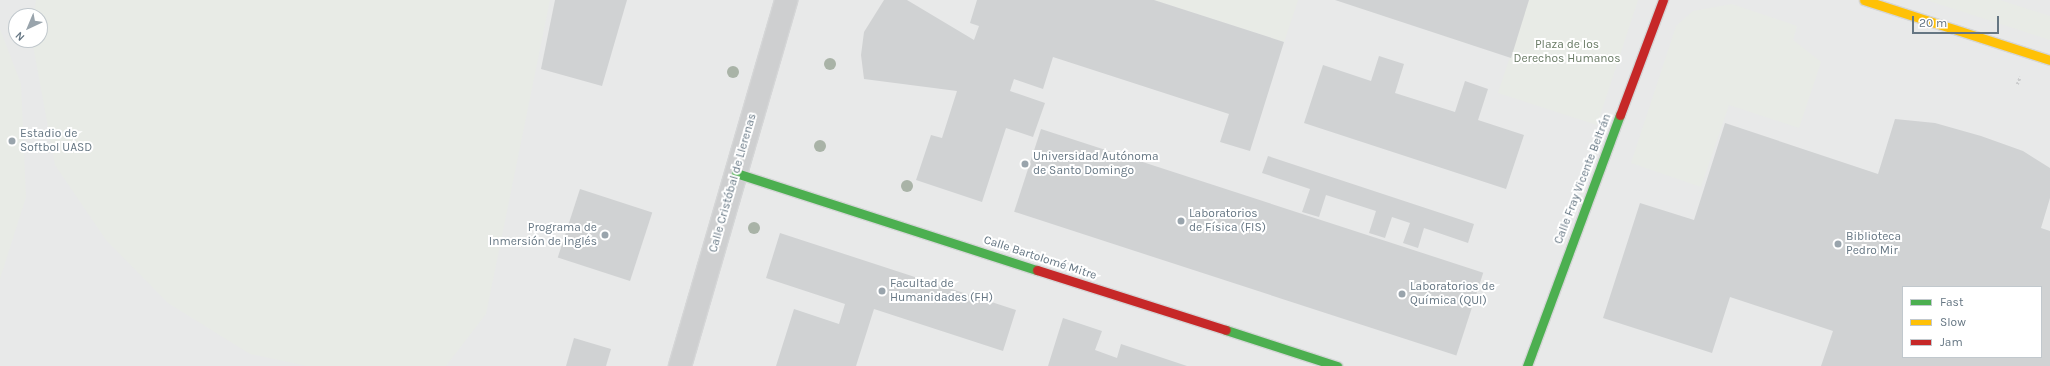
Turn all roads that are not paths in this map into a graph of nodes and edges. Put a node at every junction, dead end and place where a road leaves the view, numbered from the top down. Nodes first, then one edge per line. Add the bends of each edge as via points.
1 (786, 0) edge
2 (1663, 0) edge
3 (1864, 0) edge
4 (2050, 60) edge
5 (736, 173) junction
6 (680, 366) edge
7 (1337, 366) edge
8 (1527, 366) edge

1 - 5 street, Calle Cristóbal de Llerenas
2 - 8 street, Calle Fray Vicente Beltrán
3 - 4 street
5 - 6 street, Calle Cristóbal de Llerenas
5 - 7 street, Calle Bartolomé Mitre

